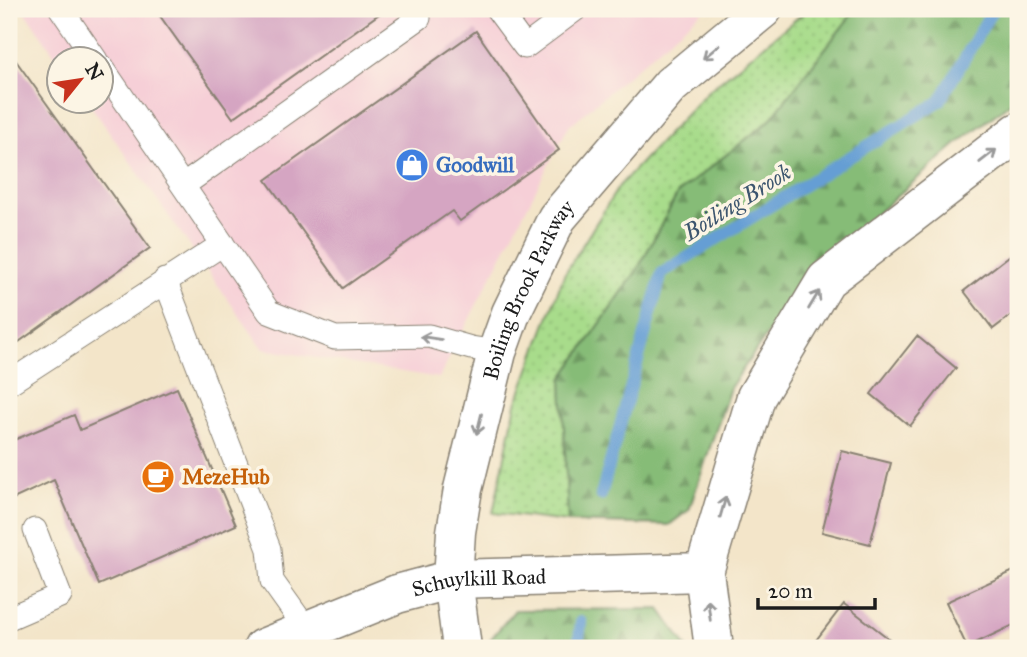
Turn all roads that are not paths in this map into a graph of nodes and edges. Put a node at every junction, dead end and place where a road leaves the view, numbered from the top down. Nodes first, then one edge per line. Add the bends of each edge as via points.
1 (61, 9) edge
2 (412, 9) edge
3 (498, 9) edge
4 (576, 9) edge
5 (749, 13) edge
6 (86, 46) edge
7 (116, 87) edge
8 (1018, 132) edge
9 (184, 185) junction
10 (223, 244) junction
11 (165, 280) junction
12 (497, 352) junction
13 (9, 383) edge
14 (34, 530) dead end
15 (704, 572) junction
16 (453, 579) junction
17 (9, 618) edge
18 (307, 630) junction
19 (263, 648) edge
20 (462, 648) edge
21 (714, 648) edge

1 - 6 lane
2 - 9 lane via 419,18
3 - 4 lane via 525,47
5 -> 12 street, Boiling Brook Parkway via 671,85 557,218
7 - 9 lane
15 -> 8 street via 756,397 827,279
9 - 10 lane
10 - 11 lane
12 -> 10 lane via 429,336 335,338 269,312
11 - 13 lane
11 - 18 lane via 269,549 272,581
12 -> 16 street, Boiling Brook Parkway via 463,489
14 - 17 lane via 60,596
15 - 16 street, Schuylkill Road
21 -> 15 street
16 - 18 street, Schuylkill Road via 397,594
16 - 20 street, Boiling Brook Parkway
18 - 19 street, Schuylkill Road

